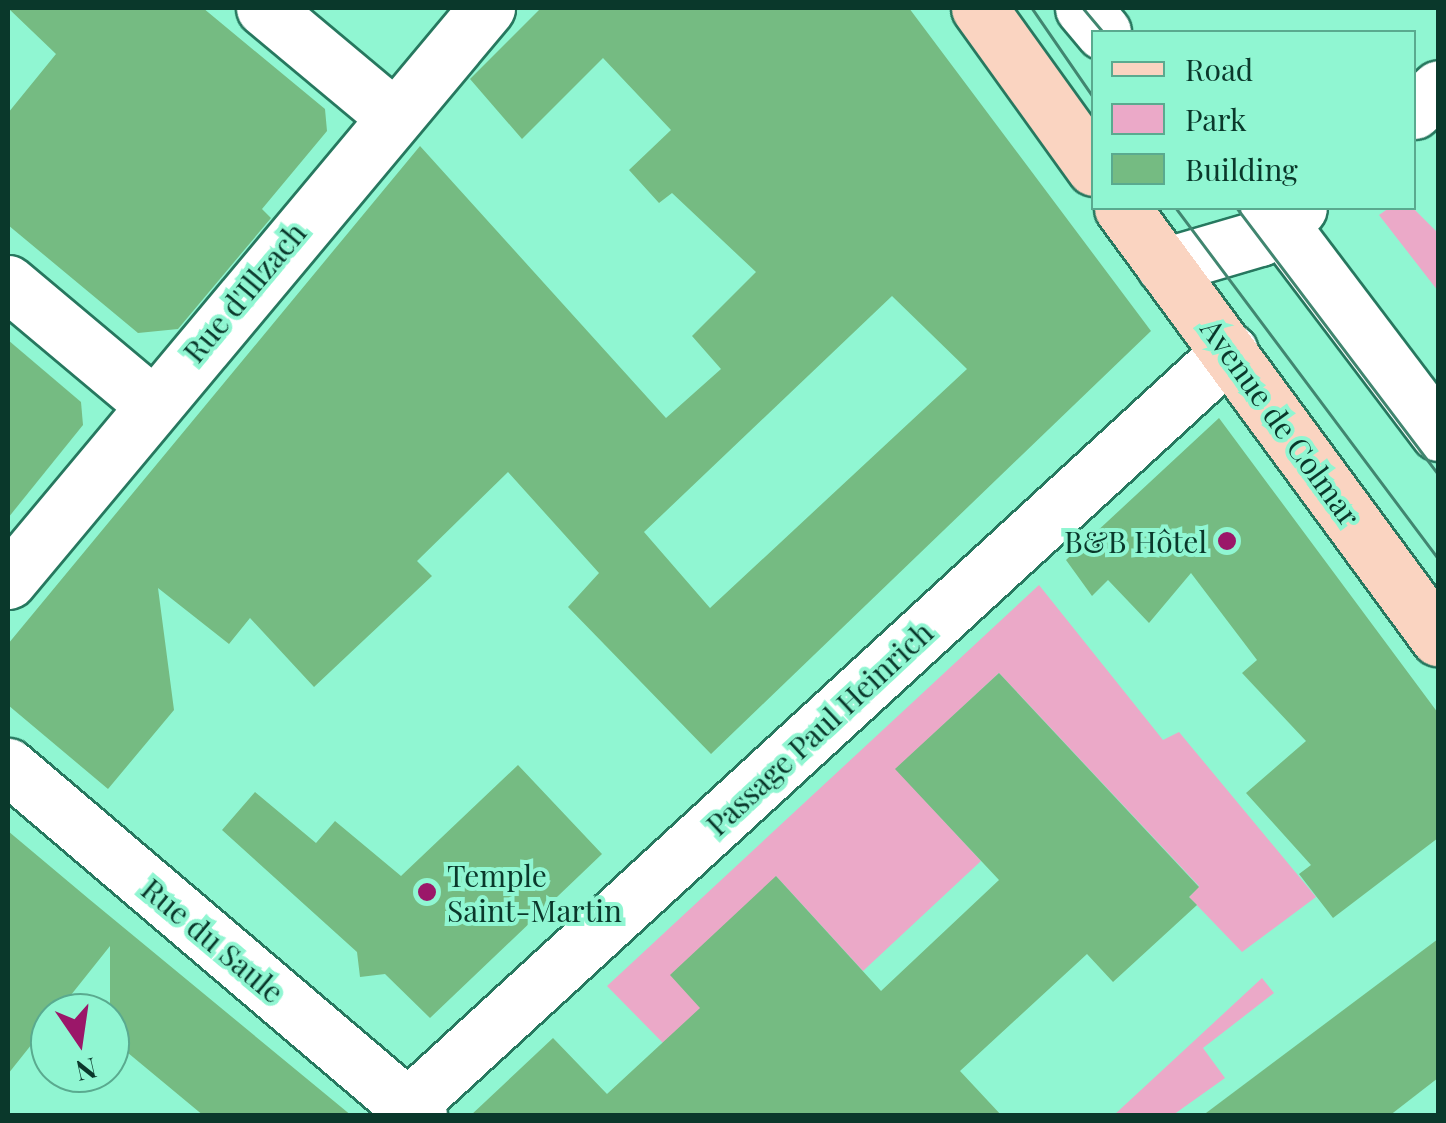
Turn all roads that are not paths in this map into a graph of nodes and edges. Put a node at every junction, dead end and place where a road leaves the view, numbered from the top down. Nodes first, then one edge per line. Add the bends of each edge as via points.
1 (264, 8) edge
2 (487, 8) edge
3 (979, 8) edge
4 (1084, 8) edge
5 (1101, 30) edge
6 (1438, 90) edge
7 (1416, 109) edge
8 (392, 116) junction
9 (1091, 164) edge
10 (1123, 210) edge
11 (1282, 212) edge
12 (1164, 266) junction
13 (8, 283) edge
14 (1230, 351) junction
15 (151, 404) junction
16 (1438, 433) edge
17 (8, 581) edge
18 (1438, 638) edge
19 (8, 766) edge
20 (413, 1111) edge

1 - 8 street
2 - 8 street, Rue d'Illzach
3 - 9 main road
4 - 5 street
6 - 7 street
8 - 15 street, Rue d'Illzach
10 - 12 main road, Avenue de Colmar
11 - 12 street via 1260,238
11 - 16 street
12 - 14 main road, Avenue de Colmar
13 - 15 street
14 - 18 main road, Avenue de Colmar
14 - 20 street, Passage Paul Heinrich
15 - 17 street, Rue d'Illzach
19 - 20 street, Rue du Saule

